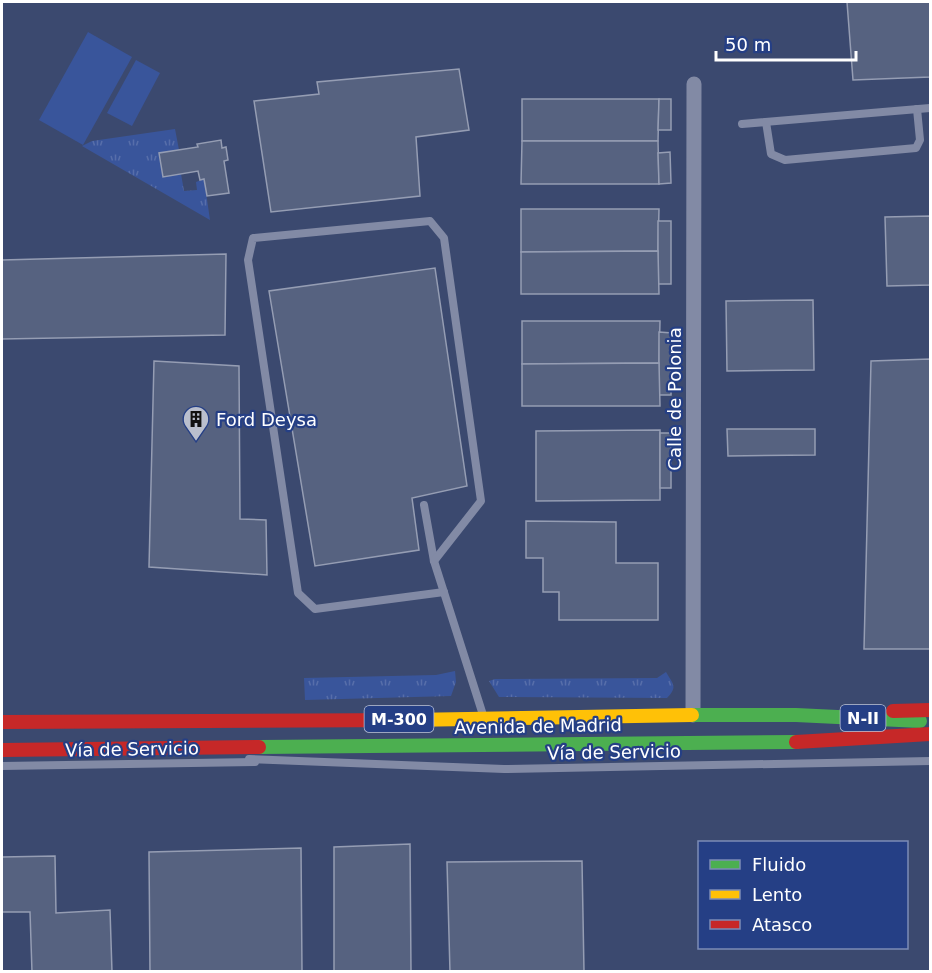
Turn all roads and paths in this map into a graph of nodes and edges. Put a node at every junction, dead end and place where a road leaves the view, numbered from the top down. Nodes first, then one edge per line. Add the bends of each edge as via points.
1 (694, 84) dead end
2 (930, 108) edge
3 (917, 110) junction
4 (766, 122) junction
5 (742, 124) dead end
6 (424, 505) dead end
7 (434, 561) junction
8 (444, 592) junction
9 (930, 710) edge
10 (693, 715) junction
11 (796, 715) junction
12 (484, 719) junction
13 (930, 721) edge
14 (2, 722) edge
15 (930, 734) edge
16 (796, 742) junction
17 (930, 745) edge
18 (2, 750) edge
19 (50, 750) junction
20 (299, 761) junction
21 (930, 761) edge
22 (2, 766) edge

1 - 10 street, Calle de Polonia
2 - 3 lane
3 - 4 lane
3 - 4 lane via 920,140 916,148 785,160 771,154
4 - 5 lane
6 - 7 lane
7 - 8 lane
7 - 8 lane via 482,501 444,238 430,221 254,238 248,260 297,593 315,609
8 - 12 lane
9 - 11 main road, M-300
10 - 11 main road, Avenida de Madrid / M-300
10 - 12 main road, Avenida de Madrid / M-300
11 - 13 main road, Avenida de Madrid / N-II
12 - 14 main road, Avenida de Madrid / M-300
15 - 16 main road, Avenida de Madrid / N-II
16 - 17 main road, M-300
16 - 19 main road, Avenida de Madrid / M-300
18 - 19 main road, Avenida de Madrid / M-300
19 - 20 lane, Vía de Servicio / M-300
20 - 21 lane, Vía de Servicio / M-300 via 504,769
20 - 22 lane, Vía de Servicio / M-300

